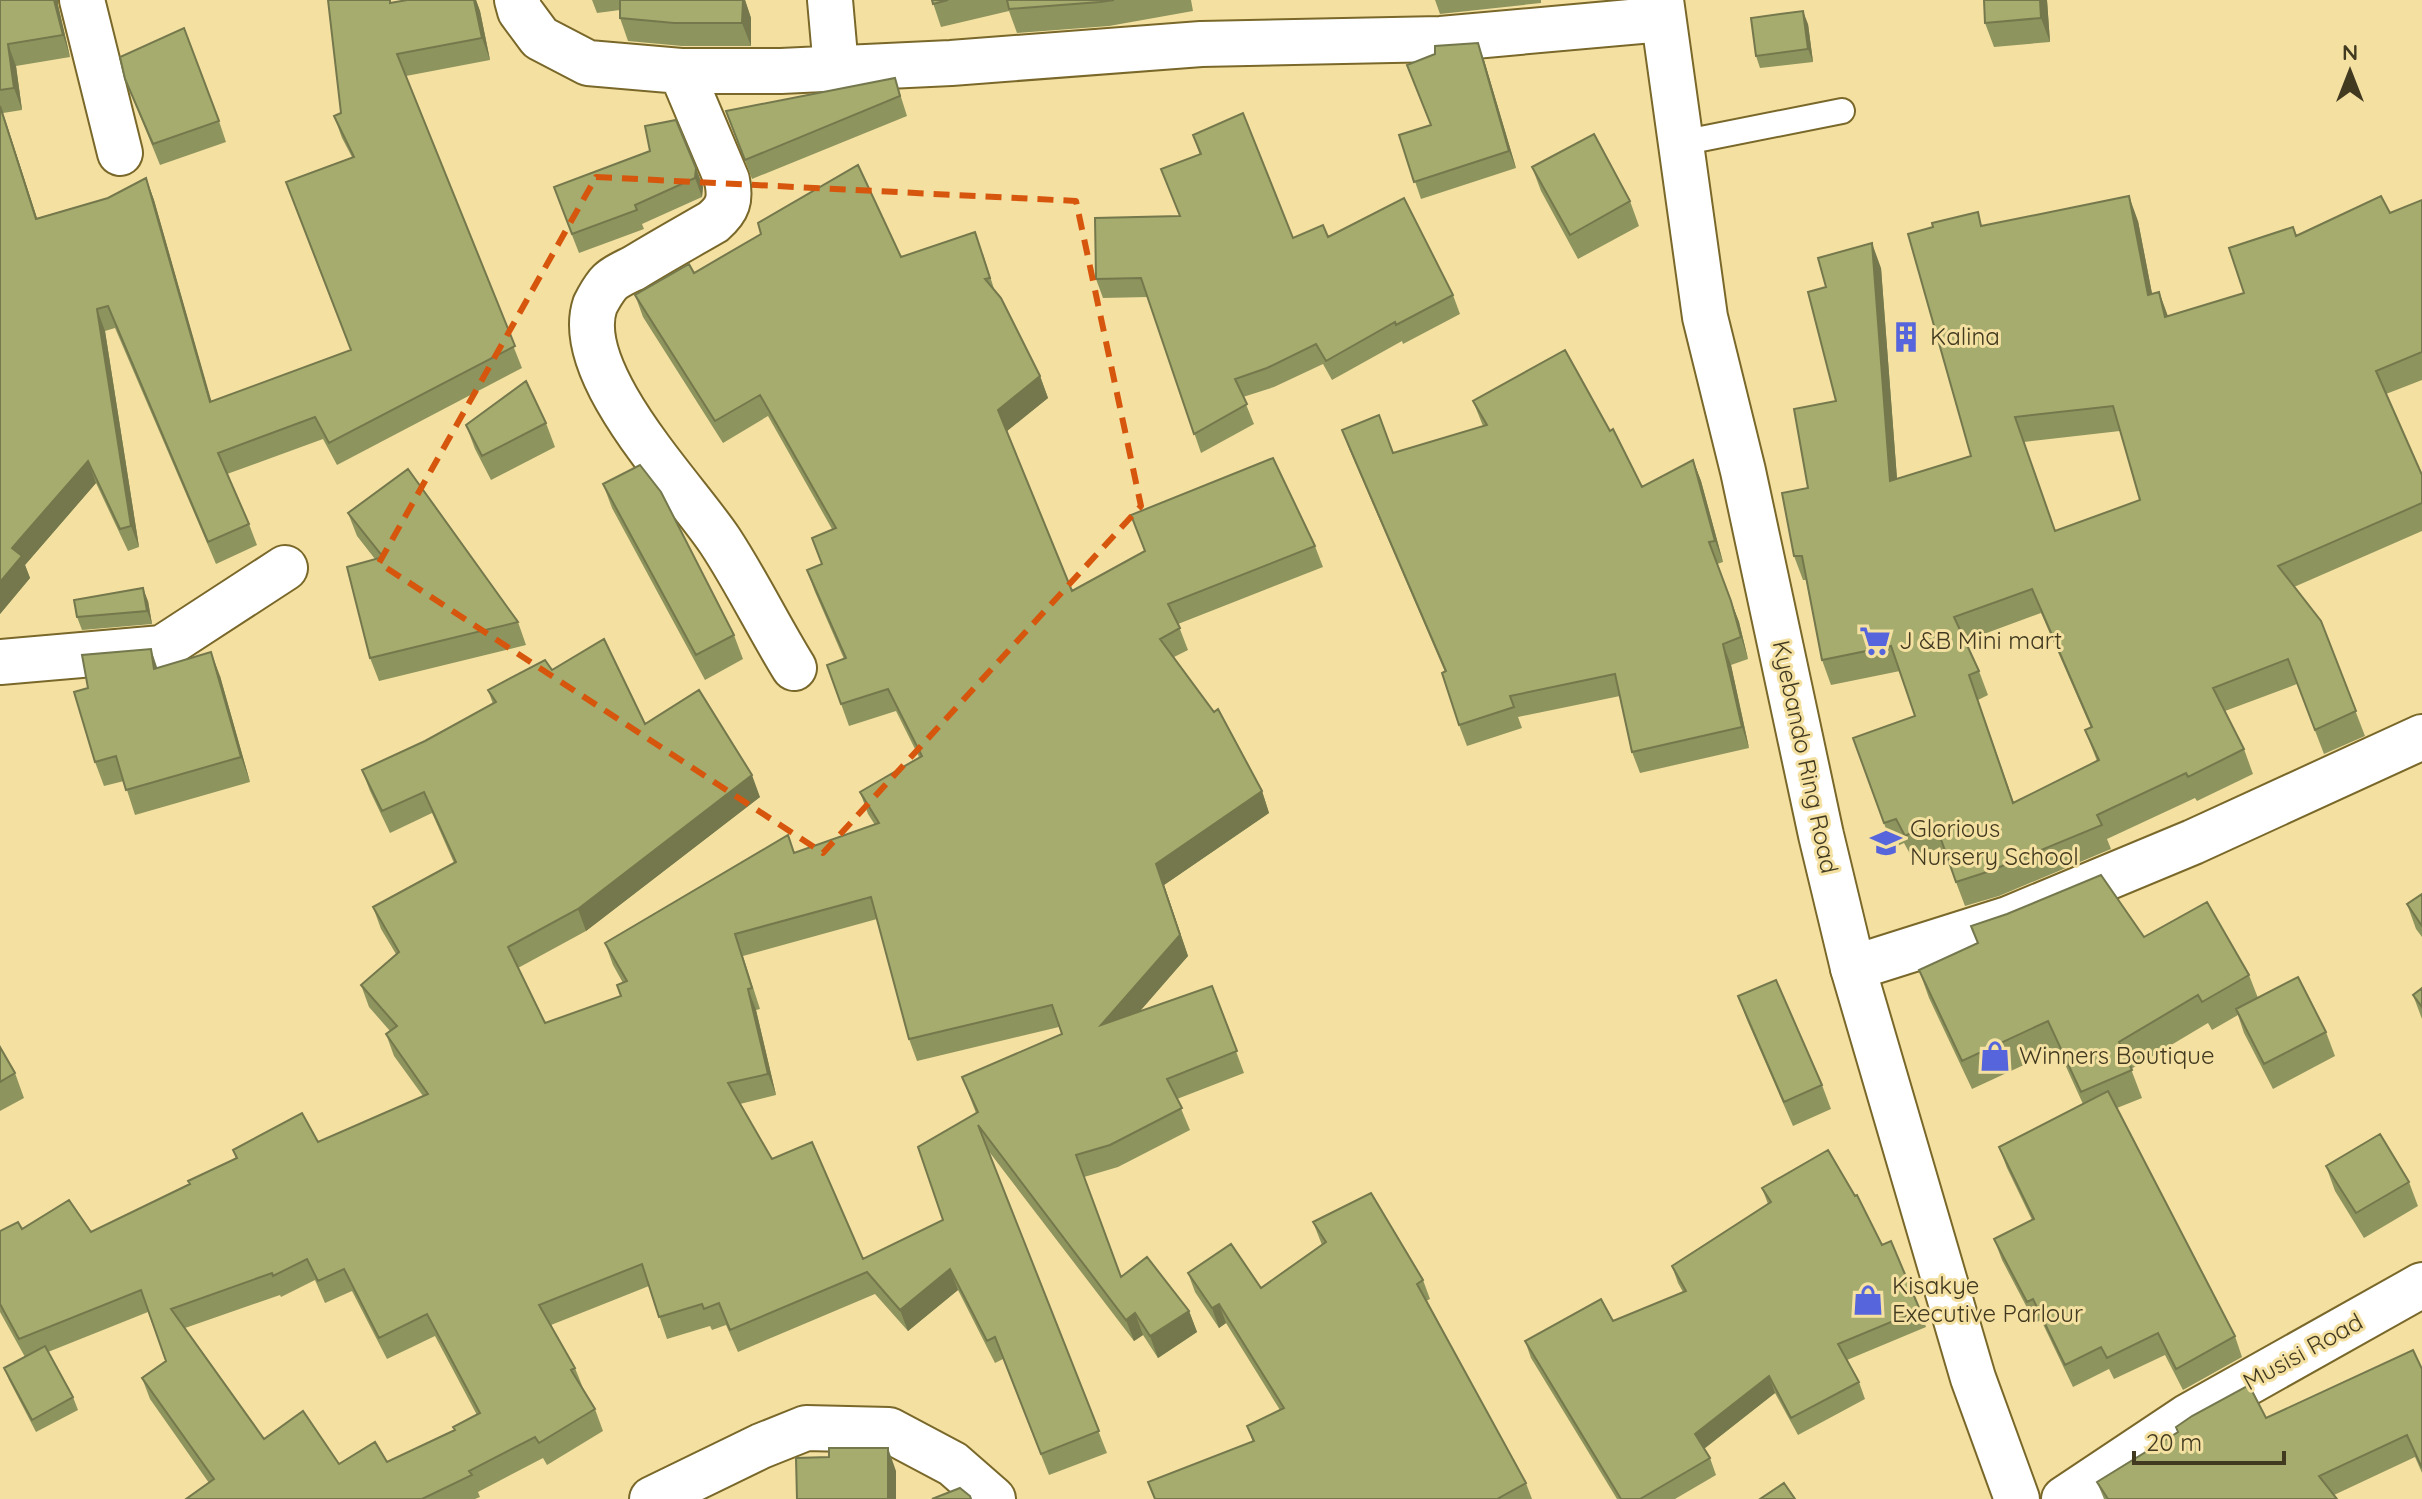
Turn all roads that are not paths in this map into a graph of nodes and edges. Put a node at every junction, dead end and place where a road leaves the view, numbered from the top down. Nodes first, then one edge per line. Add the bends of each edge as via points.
1 (82, 0) edge
2 (517, 0) edge
3 (830, 0) edge
4 (1662, 9) edge
5 (836, 68) junction
6 (681, 71) junction
7 (1842, 111) dead end
8 (1681, 143) junction
9 (120, 153) dead end
10 (285, 568) dead end
11 (0, 662) edge
12 (794, 668) dead end
13 (2422, 737) edge
14 (1853, 968) junction
15 (2422, 1285) edge
16 (652, 1499) edge
17 (993, 1499) edge
18 (2017, 1499) edge
19 (2064, 1499) edge

1 - 9 street
2 - 6 street via 540,38 588,63
3 - 5 street
4 - 5 street via 1441,39 1201,44
4 - 8 street, Kyebando Ring Road
5 - 6 street
6 - 12 street via 727,180 726,210 609,282 596,304 597,357 638,433 712,529
7 - 8 lane
8 - 14 street, Kyebando Ring Road via 1705,317
10 - 11 street via 162,648
13 - 14 street via 2008,919
14 - 18 street, Kyebando Ring Road via 1973,1378
15 - 19 street, Musisi Road via 2187,1417
16 - 17 street via 806,1428 889,1430 953,1464

